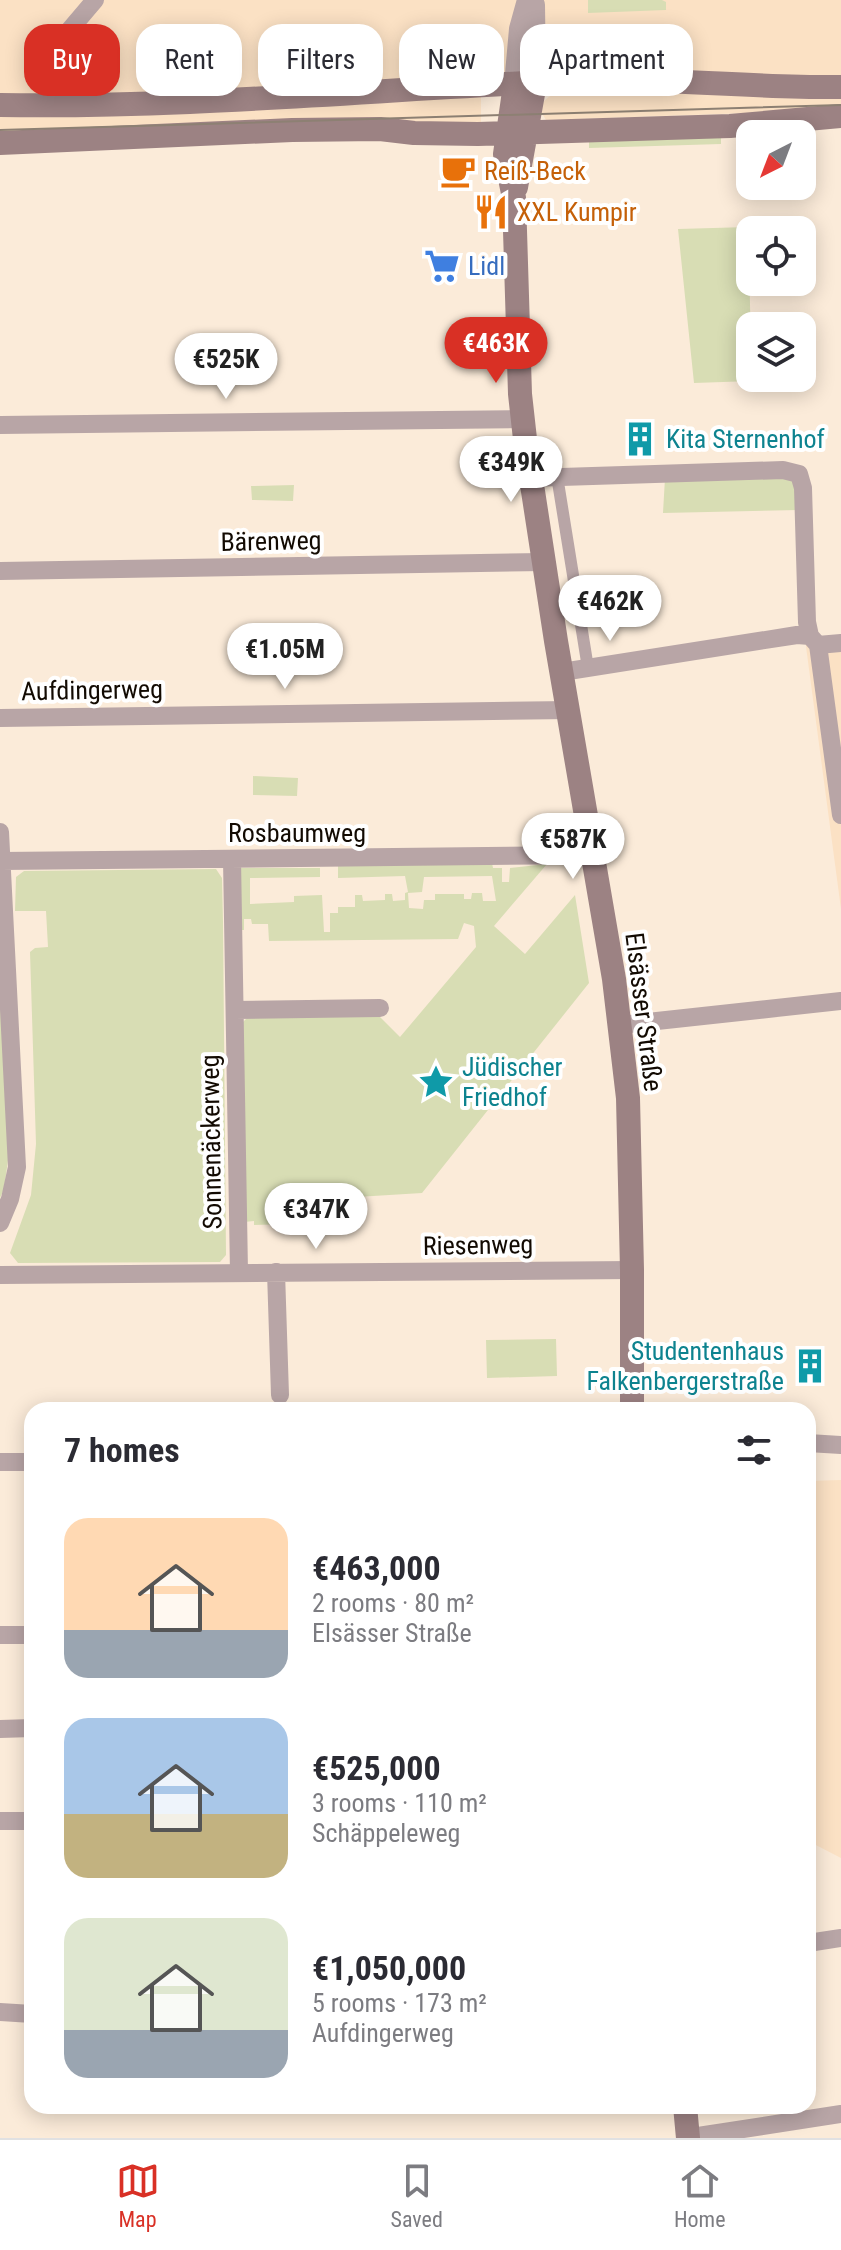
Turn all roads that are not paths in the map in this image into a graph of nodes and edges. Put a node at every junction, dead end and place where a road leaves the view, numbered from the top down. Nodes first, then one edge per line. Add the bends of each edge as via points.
1 (95, 0) edge
2 (531, 0) edge
3 (75, 24) edge
4 (522, 24) edge
5 (693, 82) edge
6 (520, 84) edge
7 (841, 87) edge
8 (523, 96) edge
9 (0, 105) edge
10 (841, 116) edge
11 (518, 132) junction
12 (0, 143) edge
13 (523, 419) junction
14 (0, 425) edge
15 (557, 476) junction
16 (530, 478) junction
17 (544, 562) junction
18 (0, 571) edge
19 (814, 641) junction
20 (841, 643) edge
21 (588, 668) junction
22 (562, 672) junction
23 (570, 710) junction
24 (0, 718) edge
25 (841, 815) edge
26 (0, 832) edge
27 (593, 855) junction
28 (232, 859) junction
29 (1, 861) edge
30 (841, 1001) edge
31 (380, 1008) dead end
32 (235, 1010) junction
33 (620, 1025) junction
34 (0, 1223) edge
35 (632, 1270) junction
36 (239, 1272) junction
37 (276, 1272) junction
38 (0, 1275) edge
39 (280, 1395) dead end
40 (632, 1402) edge
41 (816, 1443) edge
42 (841, 1445) edge
43 (0, 1462) edge
44 (24, 1462) edge
45 (0, 1635) edge
46 (24, 1635) edge
47 (24, 1728) edge
48 (0, 1729) edge
49 (0, 1821) edge
50 (24, 1821) edge
51 (841, 1938) edge
52 (816, 1942) edge
53 (0, 2012) edge
54 (24, 2014) edge
55 (686, 2114) edge
56 (841, 2114) edge
57 (687, 2138) edge

1 - 3 street
2 - 4 street, Elsässer Straße
5 - 7 main road
6 - 9 main road via 263,100
8 - 11 main road, Elsässer Straße
10 - 11 main road via 730,126
11 - 12 main road via 292,130
11 - 13 main road, Elsässer Straße via 514,197
13 - 14 street
13 - 16 main road, Elsässer Straße
15 - 16 street
15 - 19 street via 783,470 799,474 807,622
15 - 21 street
16 - 17 main road, Elsässer Straße
17 - 18 street, Bärenweg
17 - 22 main road, Elsässer Straße
19 - 20 street
19 - 21 street via 797,635
19 - 25 street
21 - 22 street
22 - 23 main road, Elsässer Straße
23 - 24 street, Aufdingerweg
23 - 27 main road, Elsässer Straße
26 - 29 street
27 - 28 street, Rosbaumweg
27 - 33 main road, Elsässer Straße
28 - 29 street, Rosbaumweg
28 - 32 street, Sonnenäckerweg
29 - 34 street via 17,1167
30 - 33 street
31 - 32 street
32 - 36 street, Sonnenäckerweg
33 - 35 main road, Elsässer Straße via 628,1098
35 - 37 street, Riesenweg
35 - 40 main road, Elsässer Straße
36 - 37 street, Riesenweg
36 - 38 street, Riesenweg
37 - 39 street
41 - 42 street
43 - 44 street
45 - 46 street
47 - 48 street
49 - 50 street
51 - 52 street
53 - 54 street
55 - 57 main road
56 - 57 street

